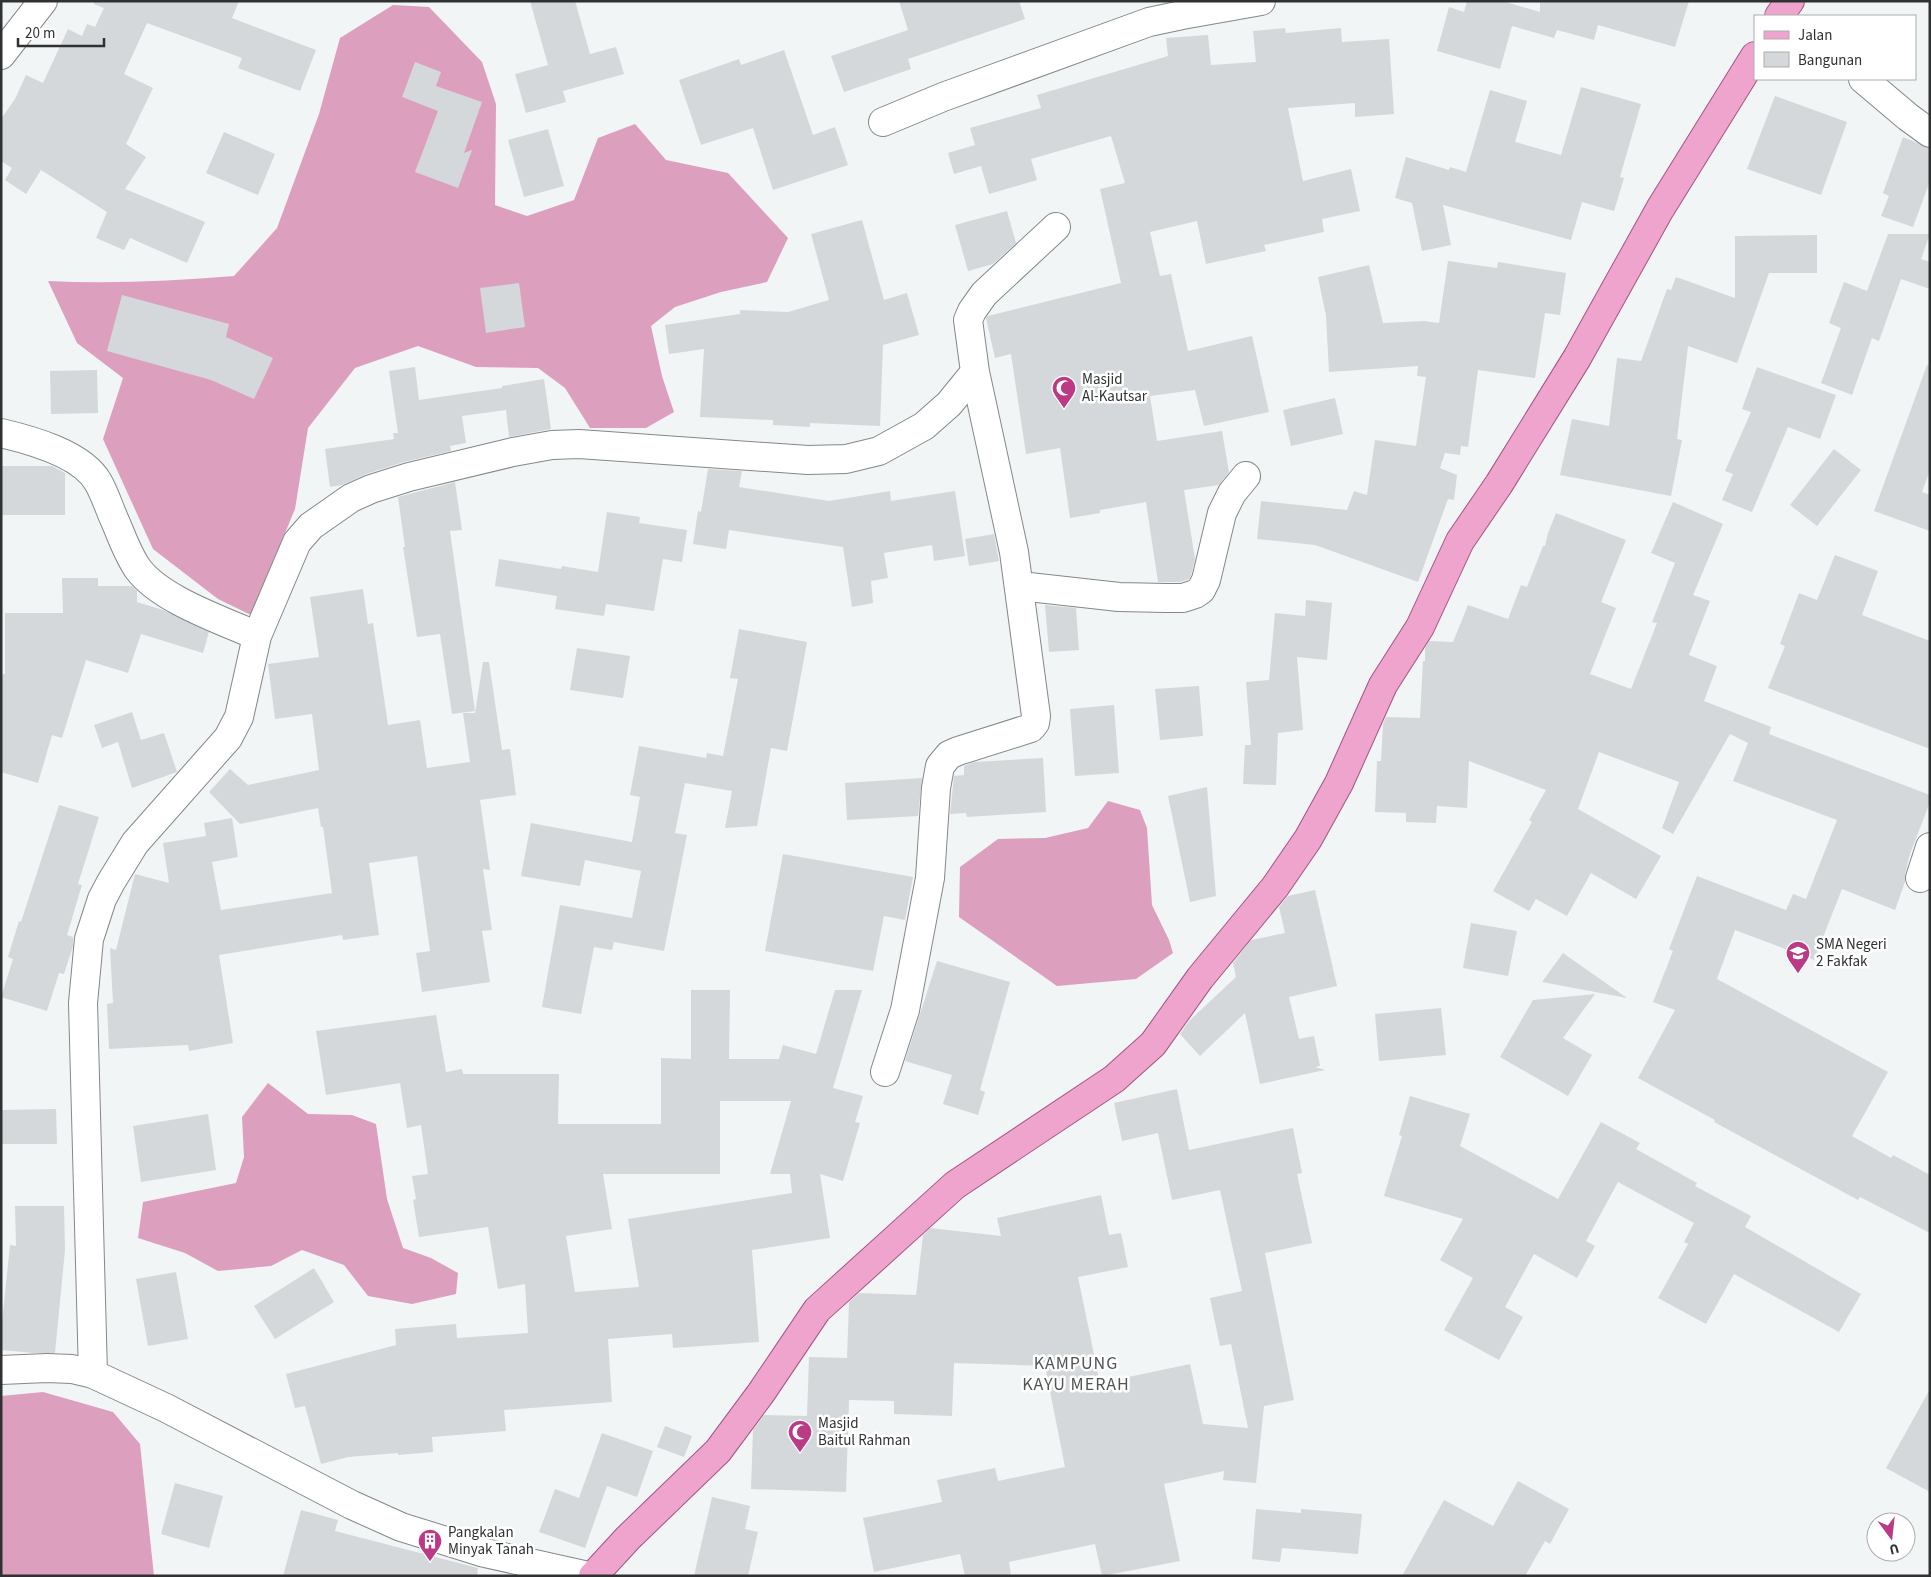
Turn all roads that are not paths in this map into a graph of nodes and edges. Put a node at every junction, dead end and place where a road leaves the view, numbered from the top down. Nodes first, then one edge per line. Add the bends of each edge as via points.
1 (43, 1) edge
2 (1261, 1) edge
3 (1, 55) edge
4 (1754, 58) edge
5 (1865, 80) edge
6 (883, 122) dead end
7 (1930, 133) edge
8 (1056, 227) dead end
9 (975, 372) junction
10 (1, 433) edge
11 (1246, 476) dead end
12 (1020, 586) junction
13 (257, 636) junction
14 (1930, 847) edge
15 (1920, 878) dead end
16 (886, 1072) dead end
17 (1, 1370) edge
18 (93, 1374) junction
19 (588, 1576) edge
20 (592, 1576) edge

1 - 3 street
2 - 6 street via 1148,22 952,93
4 - 20 main road via 1660,209 1577,358 1460,541 1420,627 1383,685 1339,784 1308,839 1275,887 1200,978 1153,1044 1114,1079 955,1185 817,1310 718,1451
5 - 7 street
8 - 9 street via 984,294 972,311 968,330
9 - 12 street
9 - 13 street via 949,404 924,426 879,451 846,459 808,460 579,444 552,445 480,459 371,489 333,509 297,542
10 - 13 street via 58,451 86,468 97,481 129,553 148,579 164,593
11 - 12 street via 1222,513 1206,580 1195,594 1182,598 1118,597
12 - 16 street via 1034,688 1035,723 1017,733 958,750 940,766 930,878 904,1010
13 - 18 street via 239,717 228,738 119,866 102,899 89,939 83,1003
14 - 15 street
17 - 18 street via 55,1368
18 - 19 street via 401,1527 481,1552

